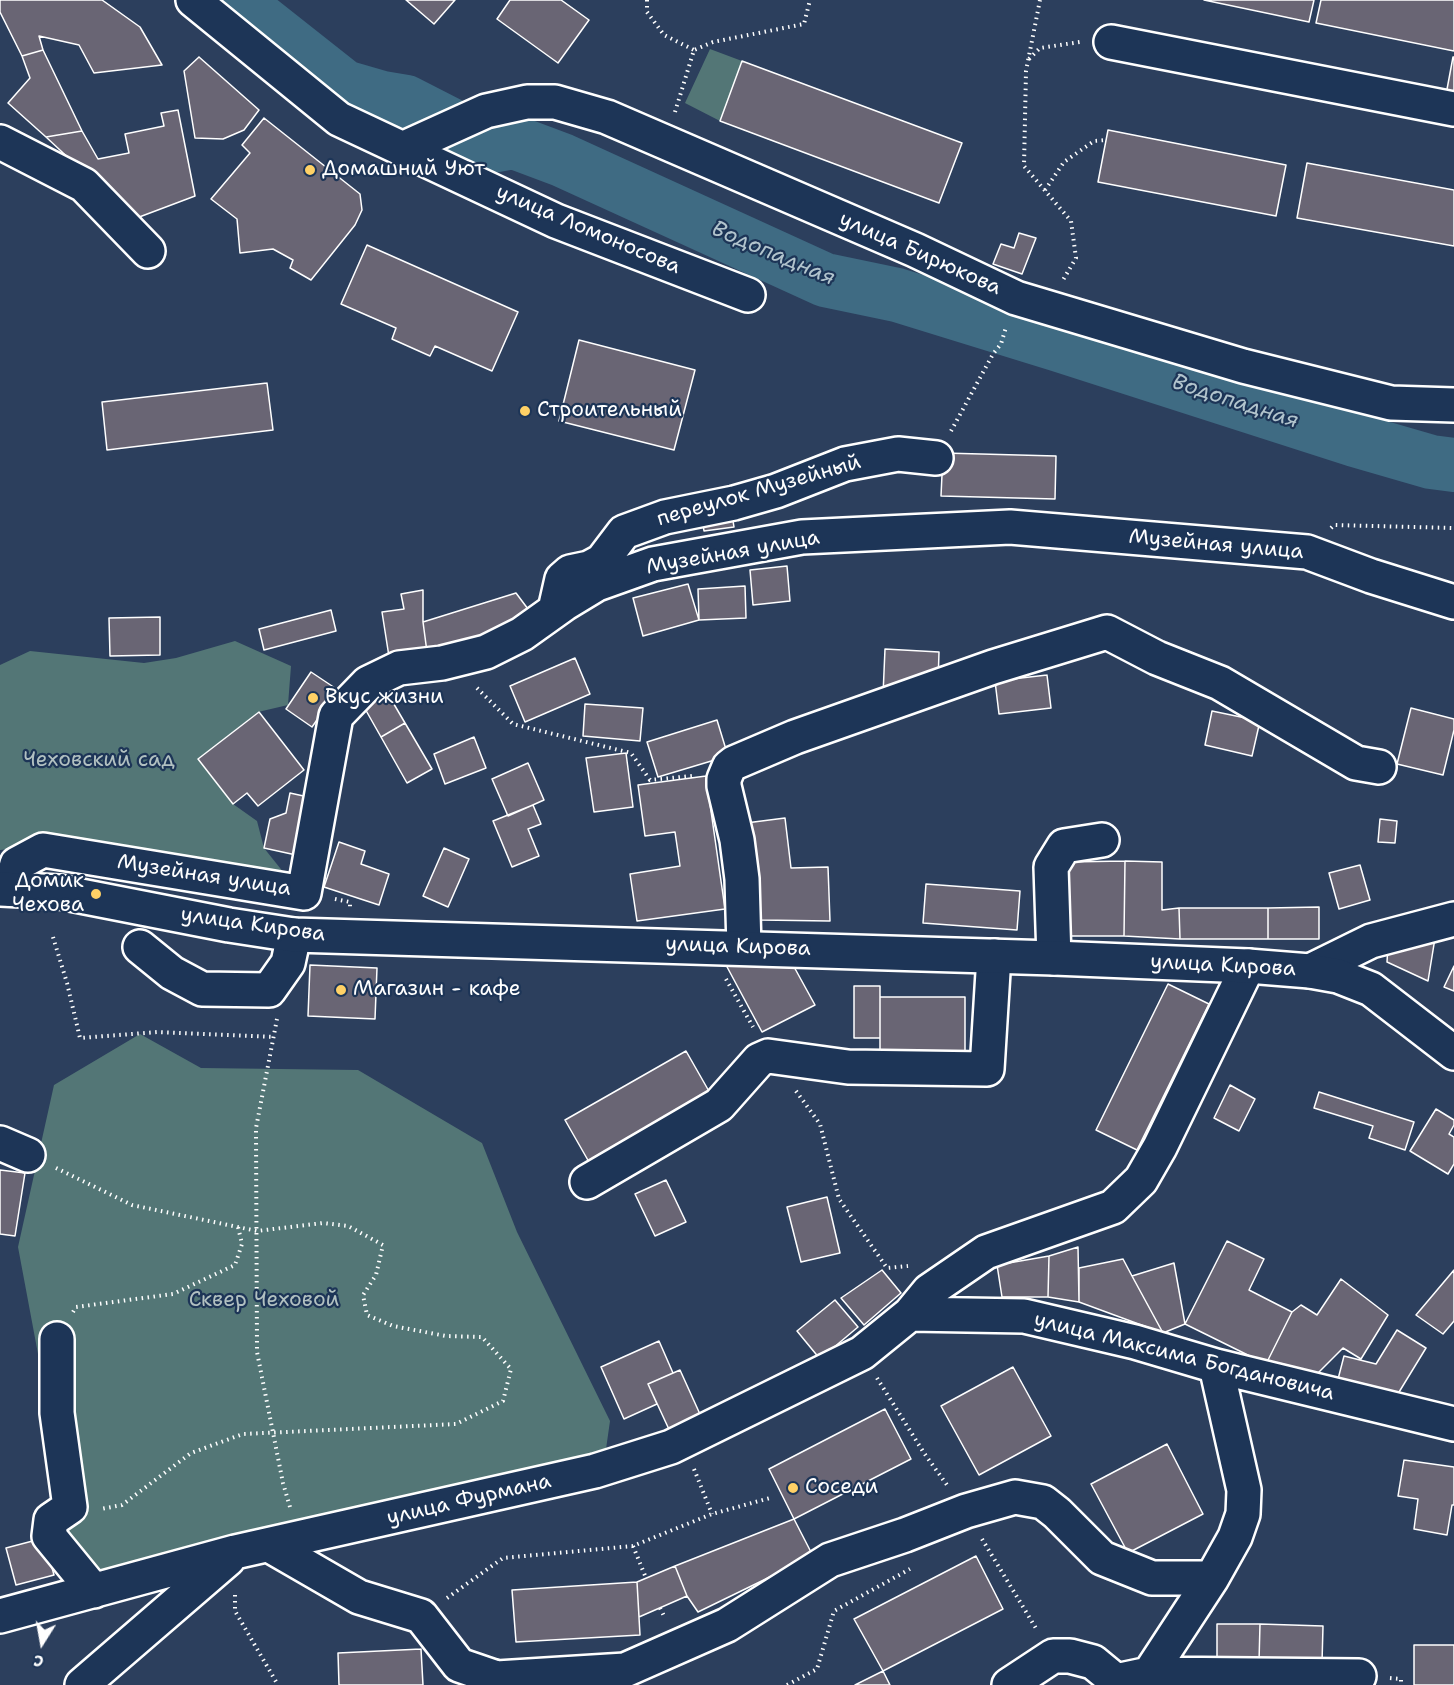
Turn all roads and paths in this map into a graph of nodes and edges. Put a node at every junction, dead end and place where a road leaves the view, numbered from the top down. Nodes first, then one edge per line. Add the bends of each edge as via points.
1 (193, 0) edge
2 (647, 0) edge
3 (810, 0) edge
4 (1040, 0) edge
5 (1111, 42) joint
6 (694, 50) junction
7 (1028, 60) junction
8 (1454, 109) edge
9 (1106, 140) dead end
10 (0, 142) edge
11 (665, 143) junction
12 (402, 148) junction
13 (1045, 190) junction
14 (148, 251) dead end
15 (748, 295) dead end
16 (1046, 307) junction
17 (1001, 344) dead end
18 (1454, 405) edge
19 (936, 458) joint
20 (1454, 528) edge
21 (1307, 552) junction
22 (1454, 602) edge
23 (555, 610) junction
24 (451, 661) junction
25 (1379, 767) dead end
26 (726, 773) junction
27 (1102, 840) dead end
28 (9, 881) edge
29 (1454, 919) edge
30 (294, 935) junction
31 (53, 937) dead end
32 (140, 946) dead end
33 (708, 946) junction
34 (744, 947) junction
35 (994, 956) junction
36 (1054, 958) junction
37 (1248, 966) junction
38 (1310, 971) junction
39 (278, 1016) dead end
40 (274, 1037) junction
41 (1454, 1053) edge
42 (764, 1058) junction
43 (14, 1149) edge
44 (587, 1182) dead end
45 (238, 1227) junction
46 (257, 1231) junction
47 (919, 1302) junction
48 (76, 1307) dead end
49 (57, 1339) dead end
50 (1216, 1366) junction
51 (1454, 1424) edge
52 (273, 1433) junction
53 (682, 1441) junction
54 (770, 1498) dead end
55 (70, 1507) junction
56 (712, 1514) junction
57 (284, 1542) junction
58 (633, 1546) junction
59 (235, 1552) junction
60 (912, 1568) dead end
61 (646, 1578) dead end
62 (1212, 1578) junction
63 (94, 1591) junction
64 (0, 1616) edge
65 (421, 1616) junction
66 (1359, 1676) dead end
67 (1146, 1680) edge
68 (500, 1682) edge
69 (82, 1685) edge
70 (278, 1685) edge
71 (787, 1685) edge
72 (1009, 1685) edge

1 - 12 street, улица Ломоносова via 339,119
2 - 6 path via 647,12 664,34
3 - 6 path via 804,24 713,42
4 - 7 path
5 - 7 path via 1075,42 1040,48
5 - 8 street
6 - 11 path
7 - 13 path via 1024,166
9 - 13 path via 1094,141 1064,162
10 - 14 street via 84,184
11 - 12 street, улица Бирюкова via 607,117 555,102 527,102 486,111
11 - 16 street, улица Бирюкова via 915,250 1016,298
12 - 15 street, улица Ломоносова via 556,221
13 - 16 path via 1071,220 1076,258
16 - 18 street, улица Бирюкова via 1243,366 1391,403
17 - 19 path
19 - 23 street, переулок Музейный via 898,454 845,464 776,491 664,517 624,532 602,561 561,579
20 - 21 path via 1334,525
21 - 22 street, Музейная улица
21 - 23 street, Музейная улица via 1010,526 802,537 653,564 597,584
23 - 24 street, Музейная улица via 522,634 486,652
24 - 26 path via 513,724 631,753 650,780
24 - 28 street, Музейная улица via 399,668 368,683 336,716 304,892 43,850
25 - 26 street via 1356,763 1220,683 1157,658 1107,632 993,667 795,737 734,763
26 - 34 street via 724,786 742,879
27 - 36 street via 1064,846 1051,867
28 - 30 street, улица Кирова
29 - 38 street via 1371,941
30 - 32 street via 288,963 269,990 202,989 172,973
30 - 33 street, улица Кирова
31 - 40 path via 80,1038 158,1032
33 - 34 street, улица Кирова
33 - 42 path via 763,1046 754,1051
34 - 35 street, улица Кирова
35 - 36 street, улица Кирова
35 - 42 street via 987,1069 848,1067
36 - 37 street, улица Кирова
37 - 38 street, улица Кирова
37 - 47 street, улица Фурмана via 1141,1180 1113,1207 986,1252
38 - 41 street, улица Кирова via 1338,976 1371,989
39 - 40 path
40 - 46 path via 256,1128
42 - 44 street via 719,1105
42 - 47 path via 820,1124 839,1199 887,1268 912,1265
43 - 45 path via 132,1205
45 - 46 path
45 - 48 path via 242,1244 235,1265 173,1294
46 - 52 path via 257,1352
46 - 52 path via 323,1223 348,1226 383,1245 376,1275 363,1295 367,1315 393,1326 446,1336 482,1336 511,1369 503,1401 456,1424
47 - 50 street, улица Максима Богдановича via 1024,1316 1135,1341
47 - 53 street, улица Фурмана via 862,1353
49 - 55 street via 57,1413
50 - 51 street, улица Максима Богдановича
50 - 62 street via 1244,1490 1243,1514 1235,1537
52 - 55 path via 243,1434 191,1453 122,1504 98,1510
52 - 57 path via 283,1483
53 - 56 path
53 - 57 street, улица Фурмана via 595,1471
54 - 56 path
55 - 63 street via 51,1520 49,1536
56 - 58 path
57 - 59 street, улица Фурмана
57 - 65 street via 358,1597
58 - 61 path
58 - 65 path via 502,1558
59 - 63 street, улица Фурмана
59 - 69 street
59 - 70 path via 235,1611
60 - 71 path via 834,1611 817,1669
62 - 67 street
62 - 68 street via 1152,1578 1102,1558 1043,1502 1015,1497 830,1560 727,1625 626,1670
63 - 64 street, улица Фурмана
65 - 68 street via 459,1665
66 - 67 street
67 - 72 street via 1116,1681 1093,1662 1053,1656

